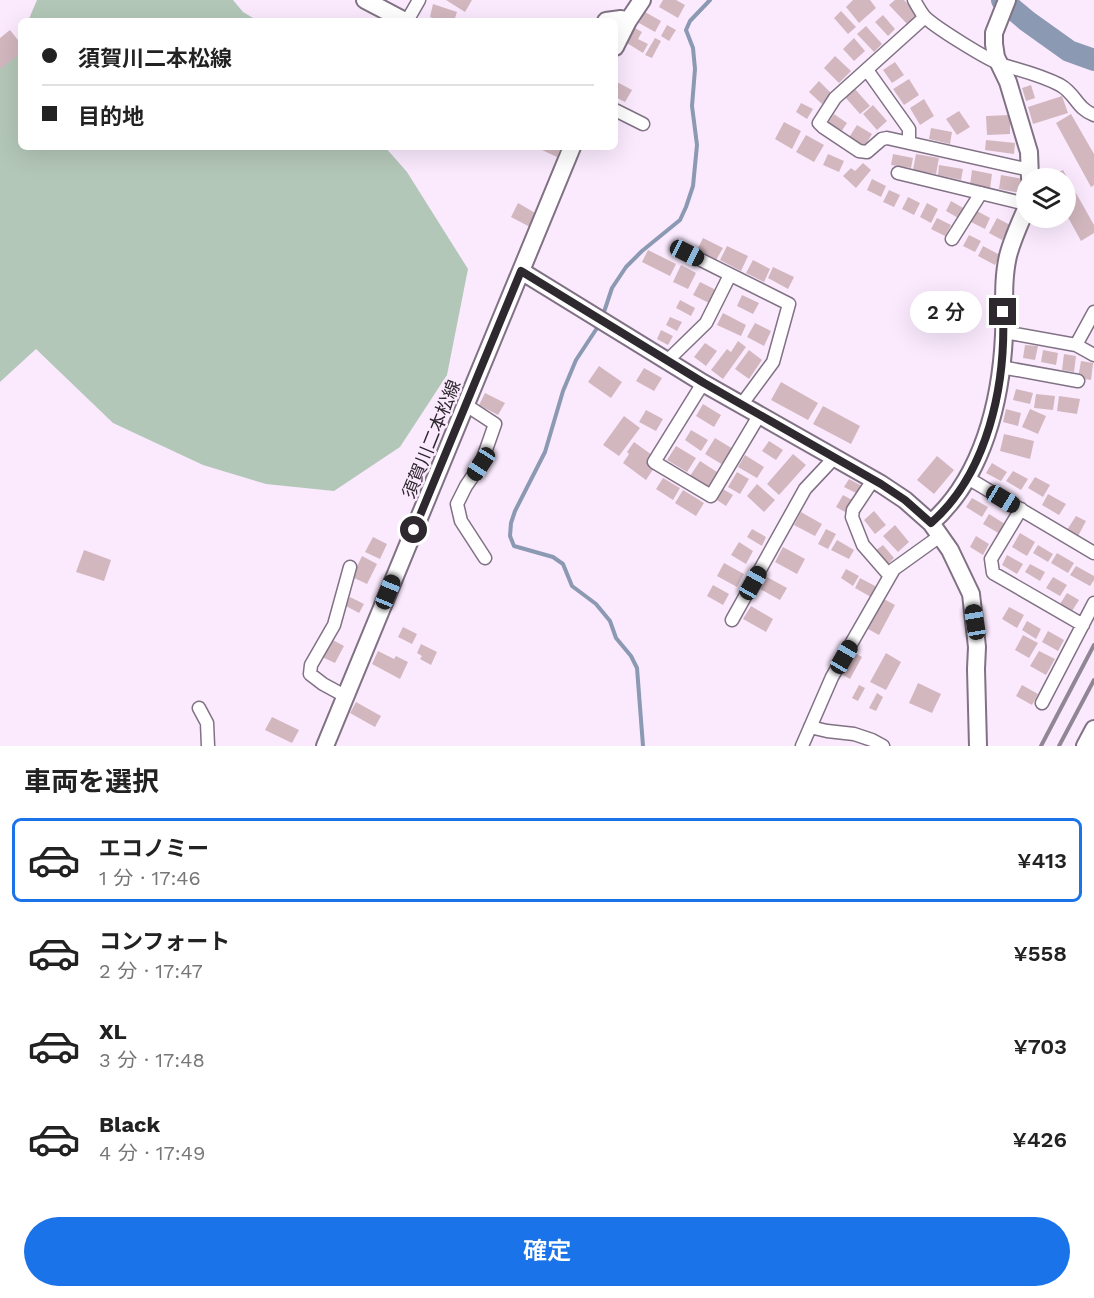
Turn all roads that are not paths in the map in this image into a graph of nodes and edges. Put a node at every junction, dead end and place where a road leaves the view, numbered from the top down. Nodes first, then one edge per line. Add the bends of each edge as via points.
1 (365, 0) edge
2 (419, 0) edge
3 (642, 0) edge
4 (914, 0) edge
5 (1007, 0) edge
6 (925, 17) junction
7 (396, 18) edge
8 (401, 18) edge
9 (618, 19) edge
10 (628, 21) junction
11 (618, 41) edge
12 (1000, 64) junction
13 (867, 70) junction
14 (618, 112) edge
15 (1094, 114) edge
16 (643, 124) dead end
17 (909, 142) junction
18 (571, 150) edge
19 (1030, 168) edge
20 (1016, 170) edge
21 (898, 173) dead end
22 (981, 193) junction
23 (1016, 202) edge
24 (1018, 228) edge
25 (952, 239) dead end
26 (687, 253) dead end
27 (521, 271) junction
28 (730, 275) junction
29 (1094, 312) edge
30 (1004, 332) junction
31 (1076, 345) junction
32 (1094, 355) edge
33 (668, 361) junction
34 (1001, 367) junction
35 (1078, 381) dead end
36 (704, 383) junction
37 (742, 404) junction
38 (466, 405) junction
39 (760, 414) junction
40 (835, 457) junction
41 (966, 477) junction
42 (873, 480) junction
43 (1021, 510) junction
44 (936, 529) junction
45 (1094, 553) edge
46 (485, 558) dead end
47 (350, 567) dead end
48 (890, 576) junction
49 (1094, 603) edge
50 (732, 620) dead end
51 (1083, 625) junction
52 (345, 696) junction
53 (1042, 703) dead end
54 (199, 708) dead end
55 (810, 727) junction
56 (1094, 729) edge
57 (208, 746) edge
58 (325, 746) edge
59 (802, 746) edge
60 (883, 746) edge
61 (978, 746) edge
62 (1085, 746) edge

1 - 7 street
2 - 8 street
3 - 10 street
4 - 6 street
5 - 12 street via 994,33
6 - 12 street
6 - 13 street
9 - 10 street
10 - 11 street
12 - 15 street via 1053,81 1065,88 1085,111
12 - 19 street via 1029,152
13 - 17 street via 909,129
13 - 17 street via 835,98 819,123 860,151 867,152 887,138
14 - 16 street
17 - 20 street
18 - 27 street, 須賀川二本松線
21 - 22 street
22 - 23 street
22 - 25 street
24 - 30 street via 1005,274
26 - 28 street
27 - 33 street
27 - 38 street, 須賀川二本松線
28 - 33 street via 706,323
28 - 37 street via 789,304 773,362
29 - 31 street
30 - 31 street
30 - 34 street
31 - 32 street
33 - 36 street
34 - 35 street
34 - 41 street via 999,391 984,443
36 - 37 street
36 - 39 street via 654,462 711,496
37 - 39 street
38 - 46 street via 495,424 481,464 458,504 461,521
38 - 52 street, 須賀川二本松線
39 - 40 street
40 - 42 street
40 - 50 street via 805,489
41 - 43 street
41 - 44 street
42 - 44 street via 905,500
42 - 48 street via 852,517 863,545
43 - 45 street
43 - 51 street via 991,559 993,573
44 - 48 street
44 - 61 street via 971,594 977,647
47 - 52 street via 334,625 311,665 310,674
48 - 55 street via 832,677
49 - 51 street
51 - 53 street
52 - 58 street, 須賀川二本松線
54 - 57 street via 207,723
55 - 59 street
55 - 60 street via 854,734
56 - 62 street

